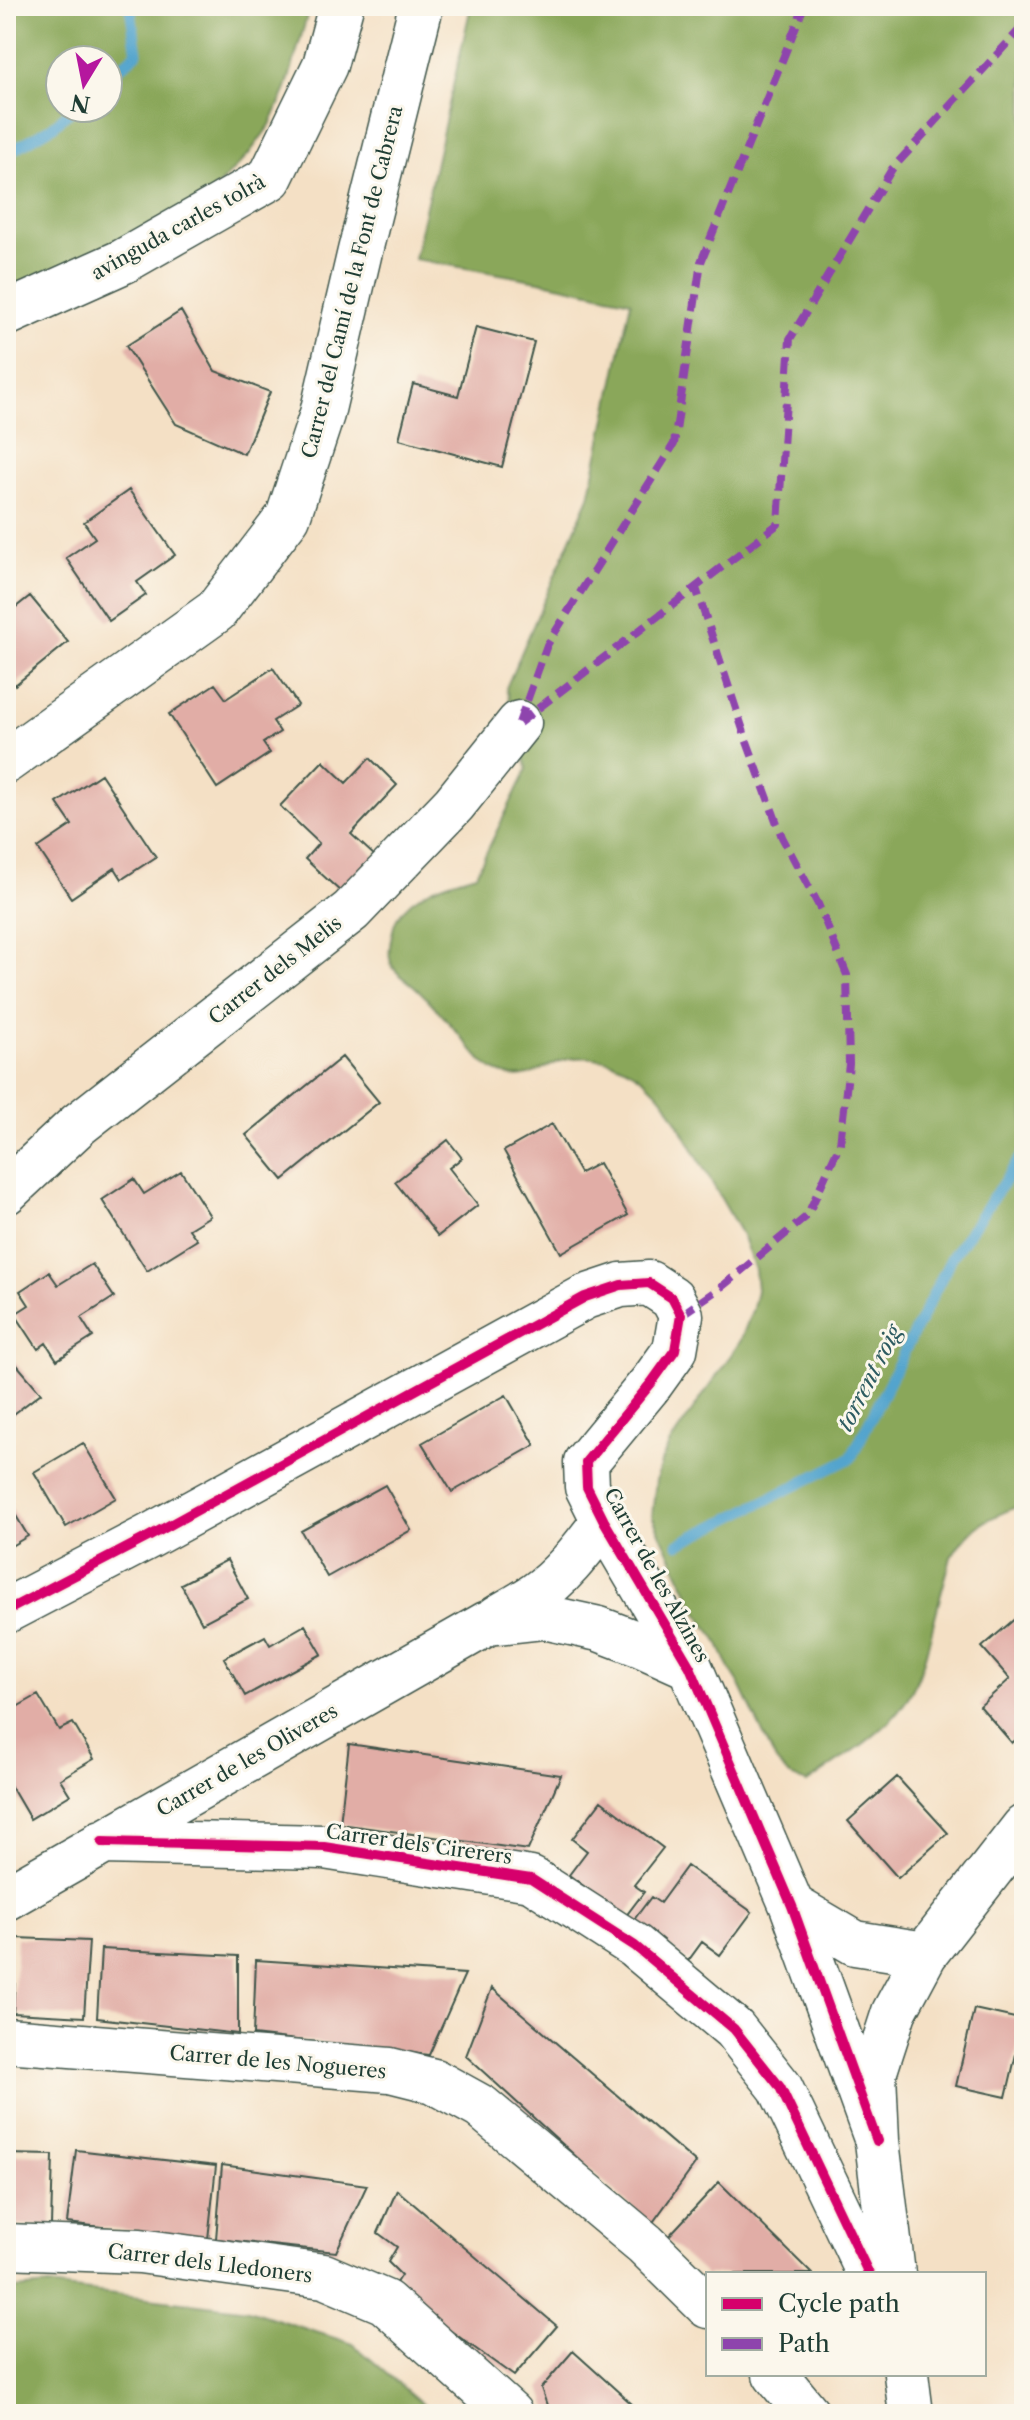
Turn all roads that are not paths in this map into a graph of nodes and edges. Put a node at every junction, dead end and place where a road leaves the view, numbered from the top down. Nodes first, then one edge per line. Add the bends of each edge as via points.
1 (341, 6) edge
2 (421, 6) edge
3 (6, 314) edge
4 (519, 723) dead end
5 (6, 761) edge
6 (6, 1192) edge
7 (604, 1521) junction
8 (6, 1611) edge
9 (488, 1623) junction
10 (690, 1667) junction
11 (1024, 1827) edge
12 (102, 1842) junction
13 (6, 1898) edge
14 (792, 1906) junction
15 (925, 1954) junction
16 (6, 2040) edge
17 (877, 2141) junction
18 (6, 2246) edge
19 (868, 2272) edge
20 (893, 2272) edge
21 (706, 2304) edge
22 (777, 2376) edge
23 (906, 2376) edge
24 (510, 2414) edge
25 (808, 2414) edge
26 (911, 2414) edge

1 - 3 street, avinguda carles tolrà via 325,65 270,178 124,261
2 - 5 street, Carrer del Camí de la Font de Cabrera via 322,414 288,517 216,611
4 - 6 street, Carrer dels Melis via 454,804 351,911 79,1124
7 - 8 street, Carrer de les Alzines via 587,1487 586,1462 675,1350 681,1315 672,1298 649,1283 621,1285 585,1297
7 - 9 street, Carrer de les Oliveres via 558,1576
7 - 10 street, Carrer de les Alzines
9 - 10 street, Carrer de les Oliveres via 544,1617 599,1629
9 - 12 street, Carrer de les Oliveres
10 - 14 street, Carrer de les Alzines
11 - 15 street
12 - 13 street, Carrer de les Oliveres
12 - 19 street, Carrer dels Cirerers via 324,1847 531,1879 635,1946 734,2029 780,2087
14 - 15 street via 855,1943
14 - 17 street, Carrer de les Alzines
15 - 17 street via 894,2012 874,2074
16 - 21 street, Carrer de les Nogueres via 390,2070 434,2081 481,2107 645,2244
17 - 20 street
18 - 24 street, Carrer dels Lledoners via 140,2251 324,2276 385,2302
22 - 25 street
23 - 26 street

